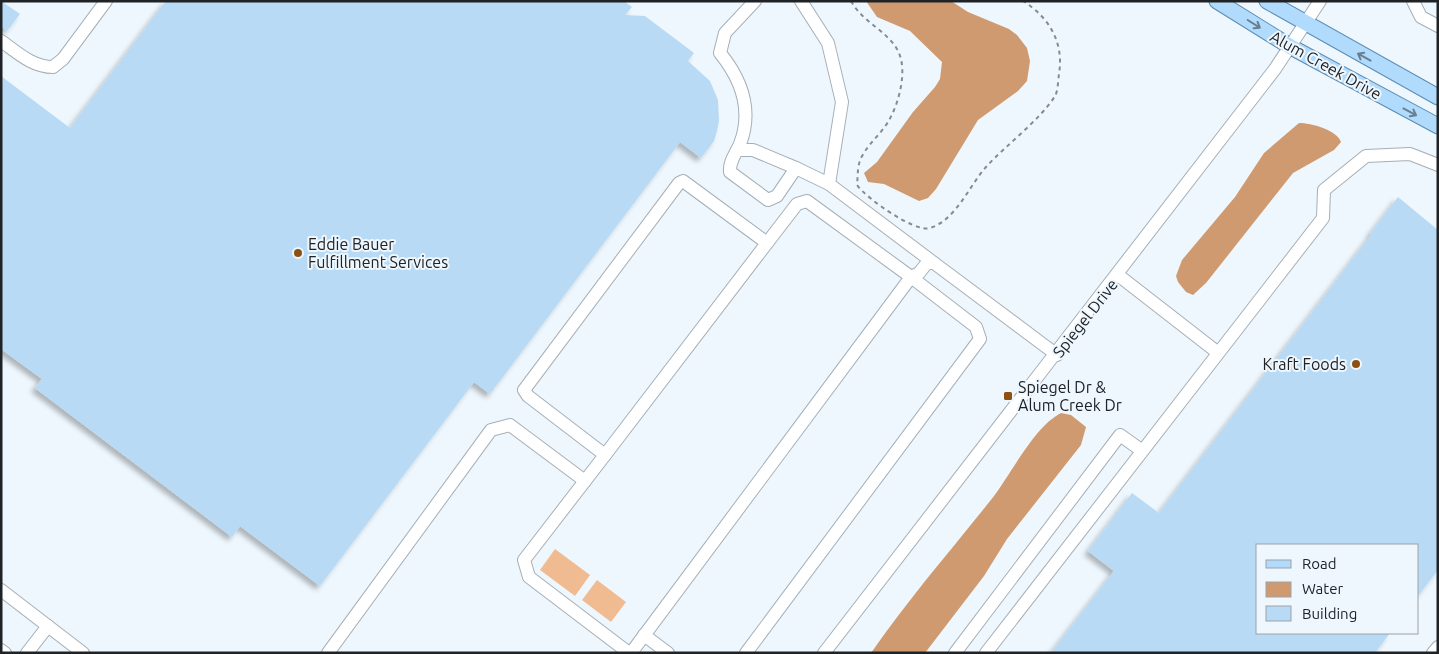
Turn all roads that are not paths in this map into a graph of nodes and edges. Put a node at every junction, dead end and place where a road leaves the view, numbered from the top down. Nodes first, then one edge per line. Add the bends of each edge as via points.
1 (106, 1) edge
2 (755, 1) edge
3 (801, 1) edge
4 (1217, 1) edge
5 (1267, 1) edge
6 (1320, 1) edge
7 (1413, 1) edge
8 (1435, 21) edge
9 (1304, 23) junction
10 (1, 41) edge
11 (1290, 47) junction
12 (1438, 96) edge
13 (1438, 126) edge
14 (737, 150) junction
15 (1438, 165) edge
16 (796, 168) junction
17 (829, 184) junction
18 (767, 243) junction
19 (934, 263) junction
20 (1118, 275) junction
21 (911, 277) junction
22 (1218, 352) junction
23 (1057, 355) junction
24 (1141, 450) junction
25 (605, 455) junction
26 (585, 481) junction
27 (1, 590) edge
28 (48, 626) junction
29 (644, 634) junction
30 (1438, 647) edge
31 (1, 650) edge
32 (5, 653) edge
33 (27, 653) edge
34 (83, 653) edge
35 (328, 653) edge
36 (630, 653) edge
37 (668, 653) edge
38 (746, 653) edge
39 (824, 653) edge
40 (955, 653) edge
41 (986, 653) edge
42 (1434, 653) edge

1 - 10 street via 63,59 53,67 41,67
2 - 14 street via 725,33 720,53 734,71 745,100 745,127
3 - 17 street via 828,43 842,102
4 -> 11 main road, Alum Creek Drive
5 - 9 main road, Alum Creek Drive
6 - 9 street, Spiegel Drive
7 - 8 street via 1421,17
9 - 11 street, Spiegel Drive
12 -> 9 main road, Alum Creek Drive
11 -> 13 main road, Alum Creek Drive
11 - 20 street, Spiegel Drive
14 - 16 street via 753,150
14 - 16 street via 729,165 730,172 768,200 777,196
15 - 22 street via 1410,154 1366,156 1324,190 1323,218
16 - 17 street
17 - 19 street
18 - 21 street via 796,204 807,201
18 - 25 street
18 - 25 street via 683,181 679,183 524,390
19 - 21 street via 927,264
19 - 23 street
20 - 22 street
20 - 23 street, Spiegel Drive
21 - 29 street
21 - 38 street via 976,327 980,340
22 - 24 street
23 - 39 street, Spiegel Drive
24 - 40 street via 1120,434
24 - 41 street
25 - 26 street
26 - 35 street via 510,425 491,430
26 - 36 street via 524,560 525,569 529,577
27 - 28 street
28 - 33 street
28 - 34 street
29 - 36 street
29 - 37 street
30 - 42 street
31 - 32 street

